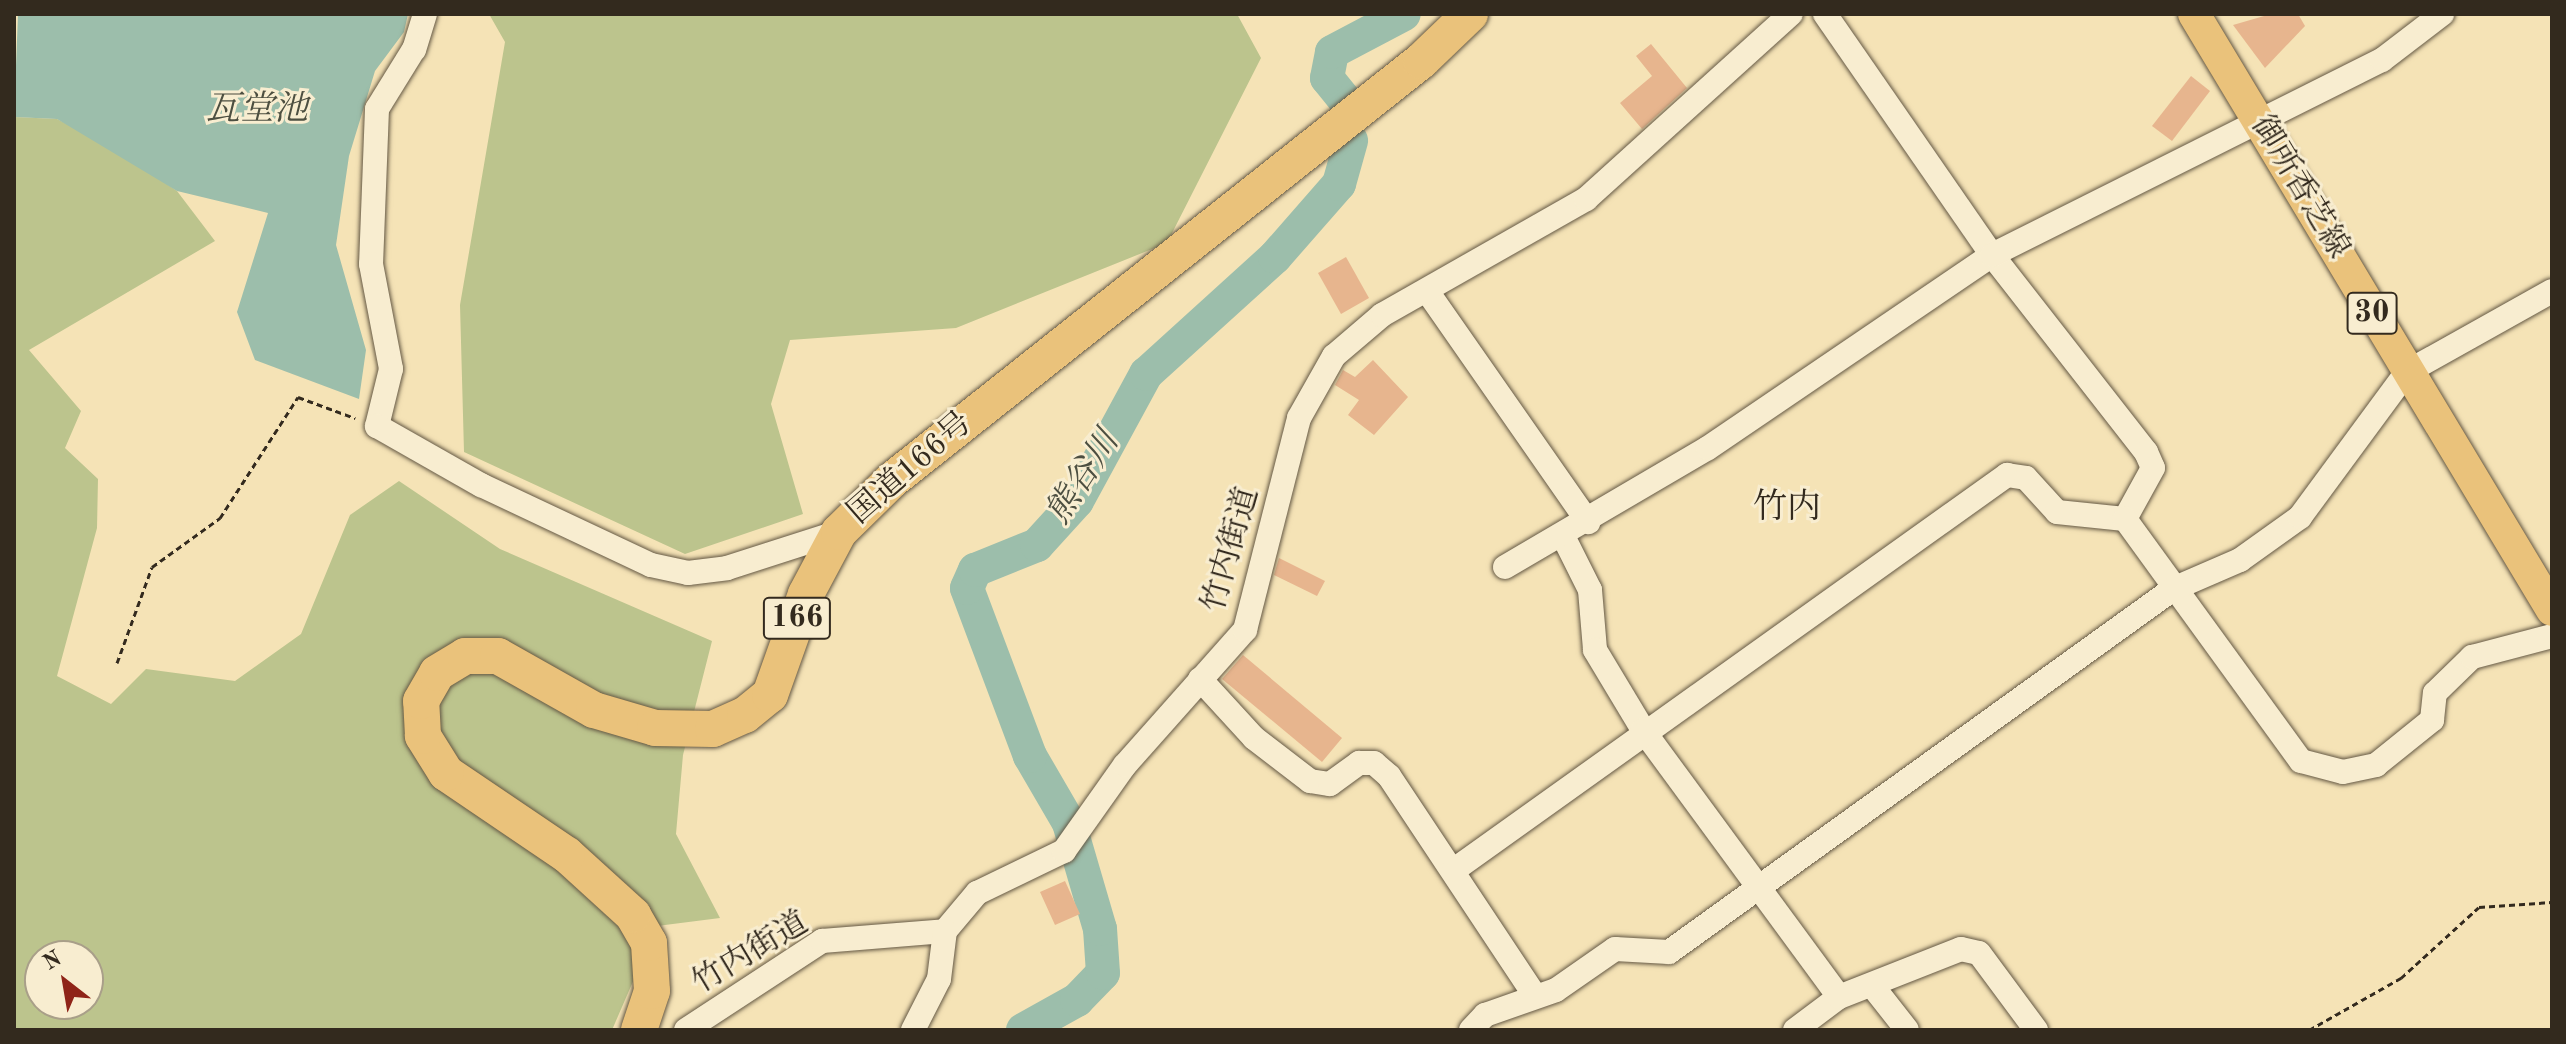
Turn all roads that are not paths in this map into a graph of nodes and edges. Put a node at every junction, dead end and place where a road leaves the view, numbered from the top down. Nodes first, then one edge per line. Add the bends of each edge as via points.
1 (425, 14) edge
2 (1470, 14) edge
3 (1791, 14) edge
4 (1825, 14) edge
5 (2194, 14) edge
6 (2442, 14) edge
7 (2260, 121) junction
8 (1992, 255) junction
9 (1427, 291) junction
10 (2552, 291) edge
11 (2407, 372) junction
12 (2125, 519) junction
13 (1588, 522) junction
14 (839, 532) junction
15 (1564, 538) junction
16 (1505, 567) dead end
17 (2173, 589) junction
18 (2552, 610) edge
19 (2552, 636) edge
20 (1200, 679) junction
21 (1643, 730) junction
22 (1454, 870) junction
23 (1760, 886) junction
24 (945, 931) junction
25 (1874, 988) junction
26 (1533, 993) junction
27 (1839, 997) junction
28 (639, 1030) edge
29 (686, 1030) edge
30 (913, 1030) edge
31 (1471, 1030) edge
32 (1795, 1030) edge
33 (1907, 1030) edge
34 (2036, 1030) edge

1 - 14 street via 414,49 377,109 371,264 391,369 377,426 508,499 651,565 688,573 727,568
2 - 14 highway, 国道166号 / 166 via 1421,61 892,480
3 - 9 street, 竹内街道 via 1586,199
4 - 8 street
5 - 7 main road, 御所香芝線 / 30
6 - 7 street via 2382,60
7 - 8 street
7 - 11 main road, 御所香芝線 / 30
8 - 12 street via 2146,452 2153,468
8 - 13 street
9 - 13 street
9 - 20 street, 竹内街道 via 1382,315 1334,356 1299,418 1245,630
10 - 11 street
11 - 17 street via 2300,517 2240,560
11 - 18 main road, 御所香芝線 / 30
12 - 17 street
12 - 21 street via 2057,512 2026,478 2007,475
13 - 15 street
14 - 28 highway, 国道166号 / 166 via 806,594 770,695 713,729 655,728 594,710 498,656 465,656 437,673 421,701 423,736 446,773 567,855 633,915 649,943 652,991
15 - 16 street
15 - 21 street via 1590,590 1595,650
17 - 19 street via 2301,761 2343,772 2376,765 2403,748 2432,720 2435,693 2472,657
17 - 23 street
20 - 22 street via 1254,738 1310,781 1330,784 1359,763 1374,763
20 - 24 street, 竹内街道 via 1125,765 1070,844 977,893
21 - 22 street
21 - 23 street
22 - 26 street
23 - 26 street via 1669,952 1615,949 1556,990
23 - 27 street
24 - 29 street, 竹内街道 via 822,941
24 - 30 street via 939,979
25 - 27 street
25 - 33 street
25 - 34 street via 1961,949 1979,953
26 - 31 street via 1485,1015
27 - 32 street

